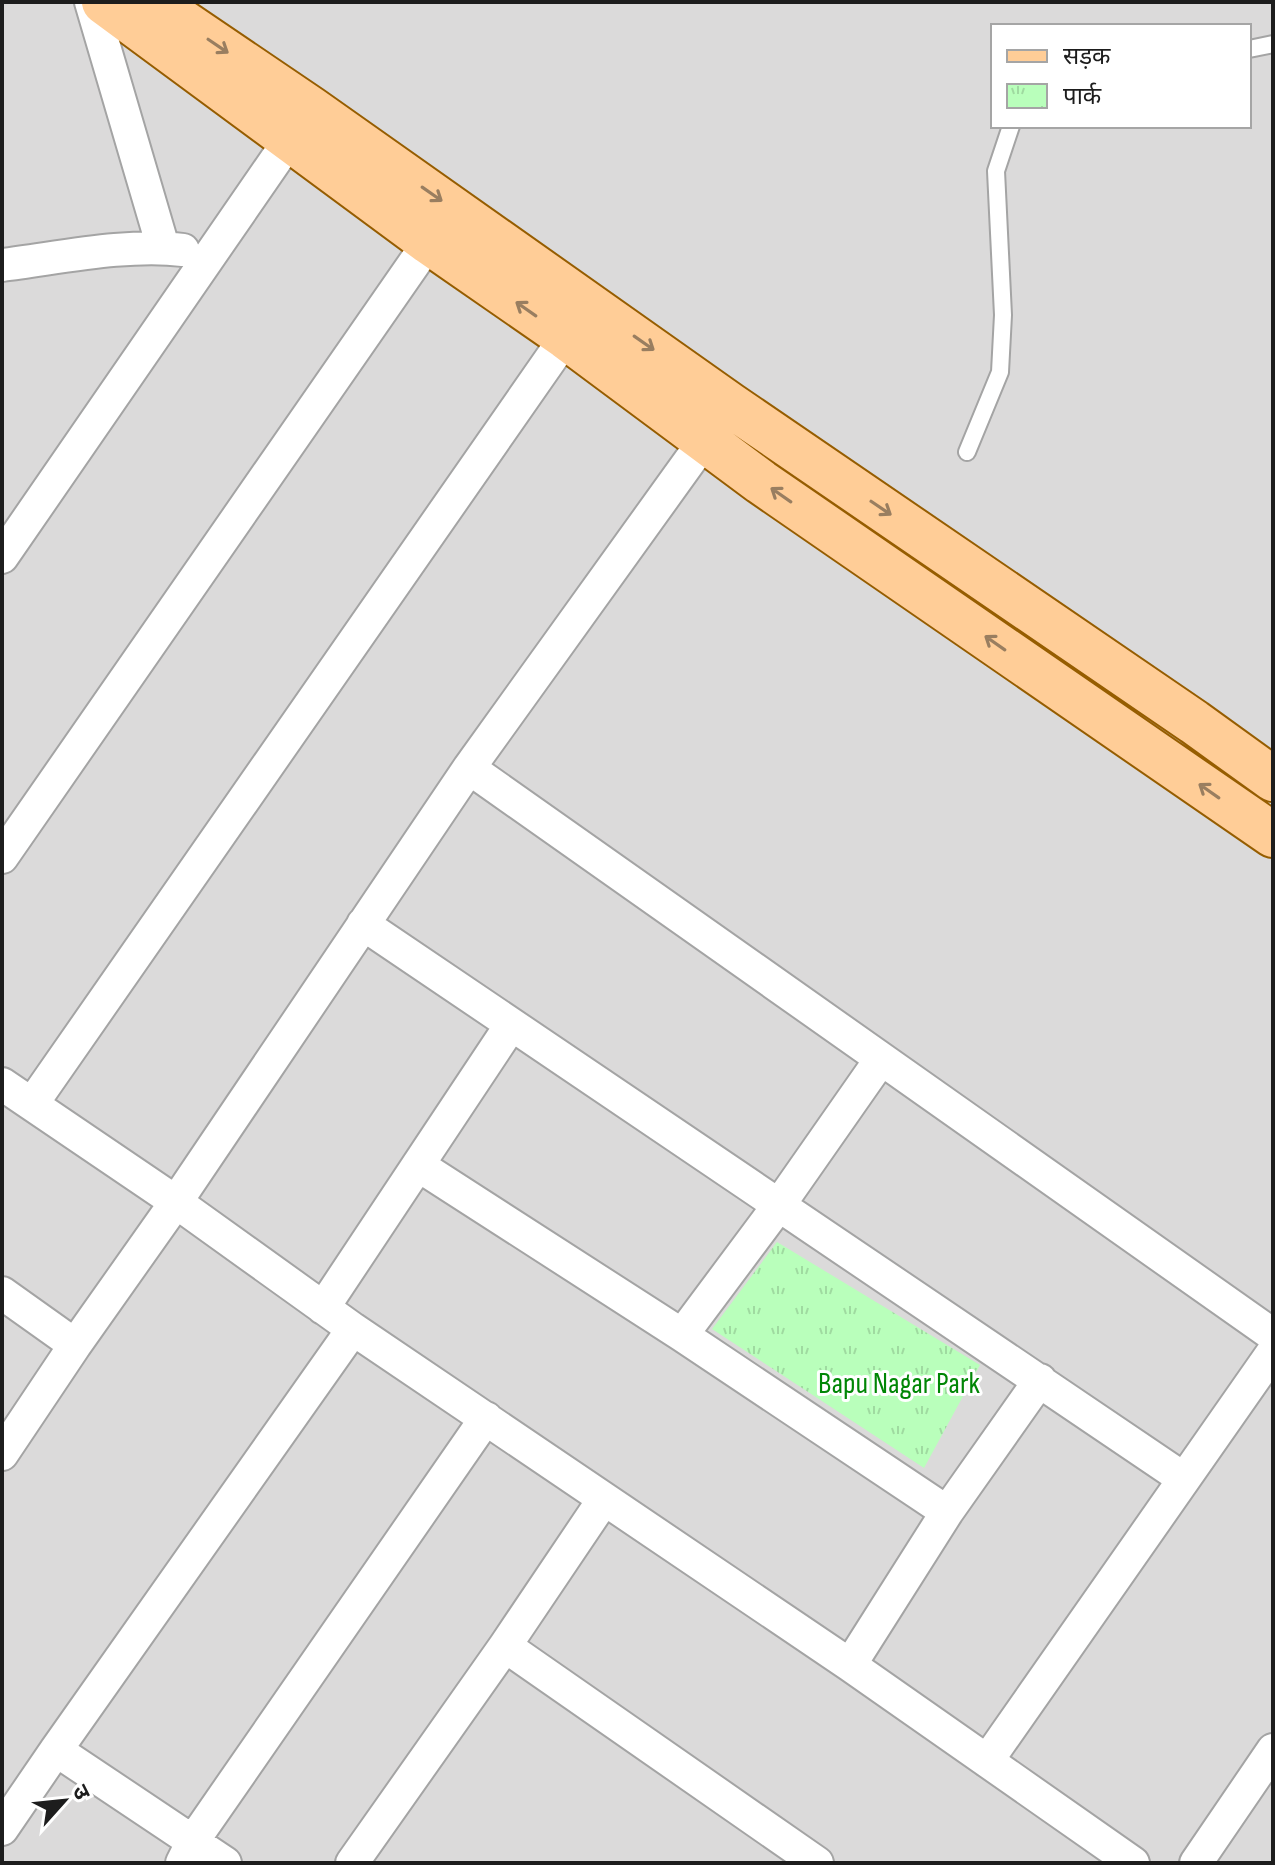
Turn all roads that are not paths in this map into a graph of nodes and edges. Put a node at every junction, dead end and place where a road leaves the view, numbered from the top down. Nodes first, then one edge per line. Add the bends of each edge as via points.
1 (91, 2) edge
2 (104, 2) edge
3 (153, 2) edge
4 (1273, 44) edge
5 (1251, 49) edge
6 (300, 124) junction
7 (1010, 128) edge
8 (429, 242) junction
9 (163, 247) junction
10 (210, 253) junction
11 (2, 265) edge
12 (566, 337) junction
13 (718, 422) junction
14 (967, 452) dead end
15 (4, 550) edge
16 (469, 768) junction
17 (1273, 779) edge
18 (1273, 835) edge
19 (2, 857) edge
20 (363, 924) junction
21 (511, 1025) junction
22 (881, 1059) junction
23 (2, 1084) edge
24 (32, 1104) junction
25 (418, 1165) junction
26 (176, 1202) junction
27 (779, 1205) junction
28 (2, 1293) edge
29 (323, 1308) junction
30 (353, 1329) junction
31 (682, 1335) junction
32 (1273, 1335) edge
33 (75, 1345) junction
34 (1273, 1352) edge
35 (1040, 1380) junction
36 (486, 1418) junction
37 (2, 1454) edge
38 (1184, 1479) junction
39 (604, 1499) junction
40 (947, 1512) junction
41 (505, 1646) junction
42 (850, 1665) junction
43 (56, 1750) junction
44 (1273, 1750) edge
45 (987, 1761) junction
46 (12, 1794) edge
47 (2, 1829) edge
48 (187, 1852) edge
49 (225, 1863) edge
50 (352, 1863) edge
51 (817, 1863) edge
52 (1133, 1863) edge
53 (1196, 1863) edge

1 - 9 street
2 - 6 main road
3 -> 6 main road
4 - 5 lane
6 - 8 main road
6 - 10 street
6 -> 13 main road
7 - 14 lane via 996,171 1003,315 1000,372
12 -> 8 main road
8 - 19 street
9 - 10 street
9 - 11 street
10 - 15 street
12 - 13 main road
12 - 24 street
13 - 16 street
13 -> 17 main road via 1194,722
18 -> 13 main road via 761,482
16 - 20 street
16 - 22 street
20 - 21 street
20 - 26 street
21 - 25 street
21 - 27 street
22 - 27 street
22 - 32 street
23 - 24 street
24 - 26 street
25 - 29 street
25 - 31 street
26 - 29 street
26 - 33 street
27 - 31 street
27 - 35 street
28 - 33 street
29 - 30 street
30 - 36 street
30 - 43 street
31 - 40 street
33 - 37 street
34 - 38 street
35 - 38 street
35 - 40 street
36 - 39 street
36 - 48 street
38 - 45 street
39 - 41 street
39 - 42 street
40 - 42 street
41 - 50 street
41 - 51 street
42 - 45 street
43 - 46 street
43 - 48 street
44 - 53 street
45 - 52 street
46 - 47 street
48 - 49 street

